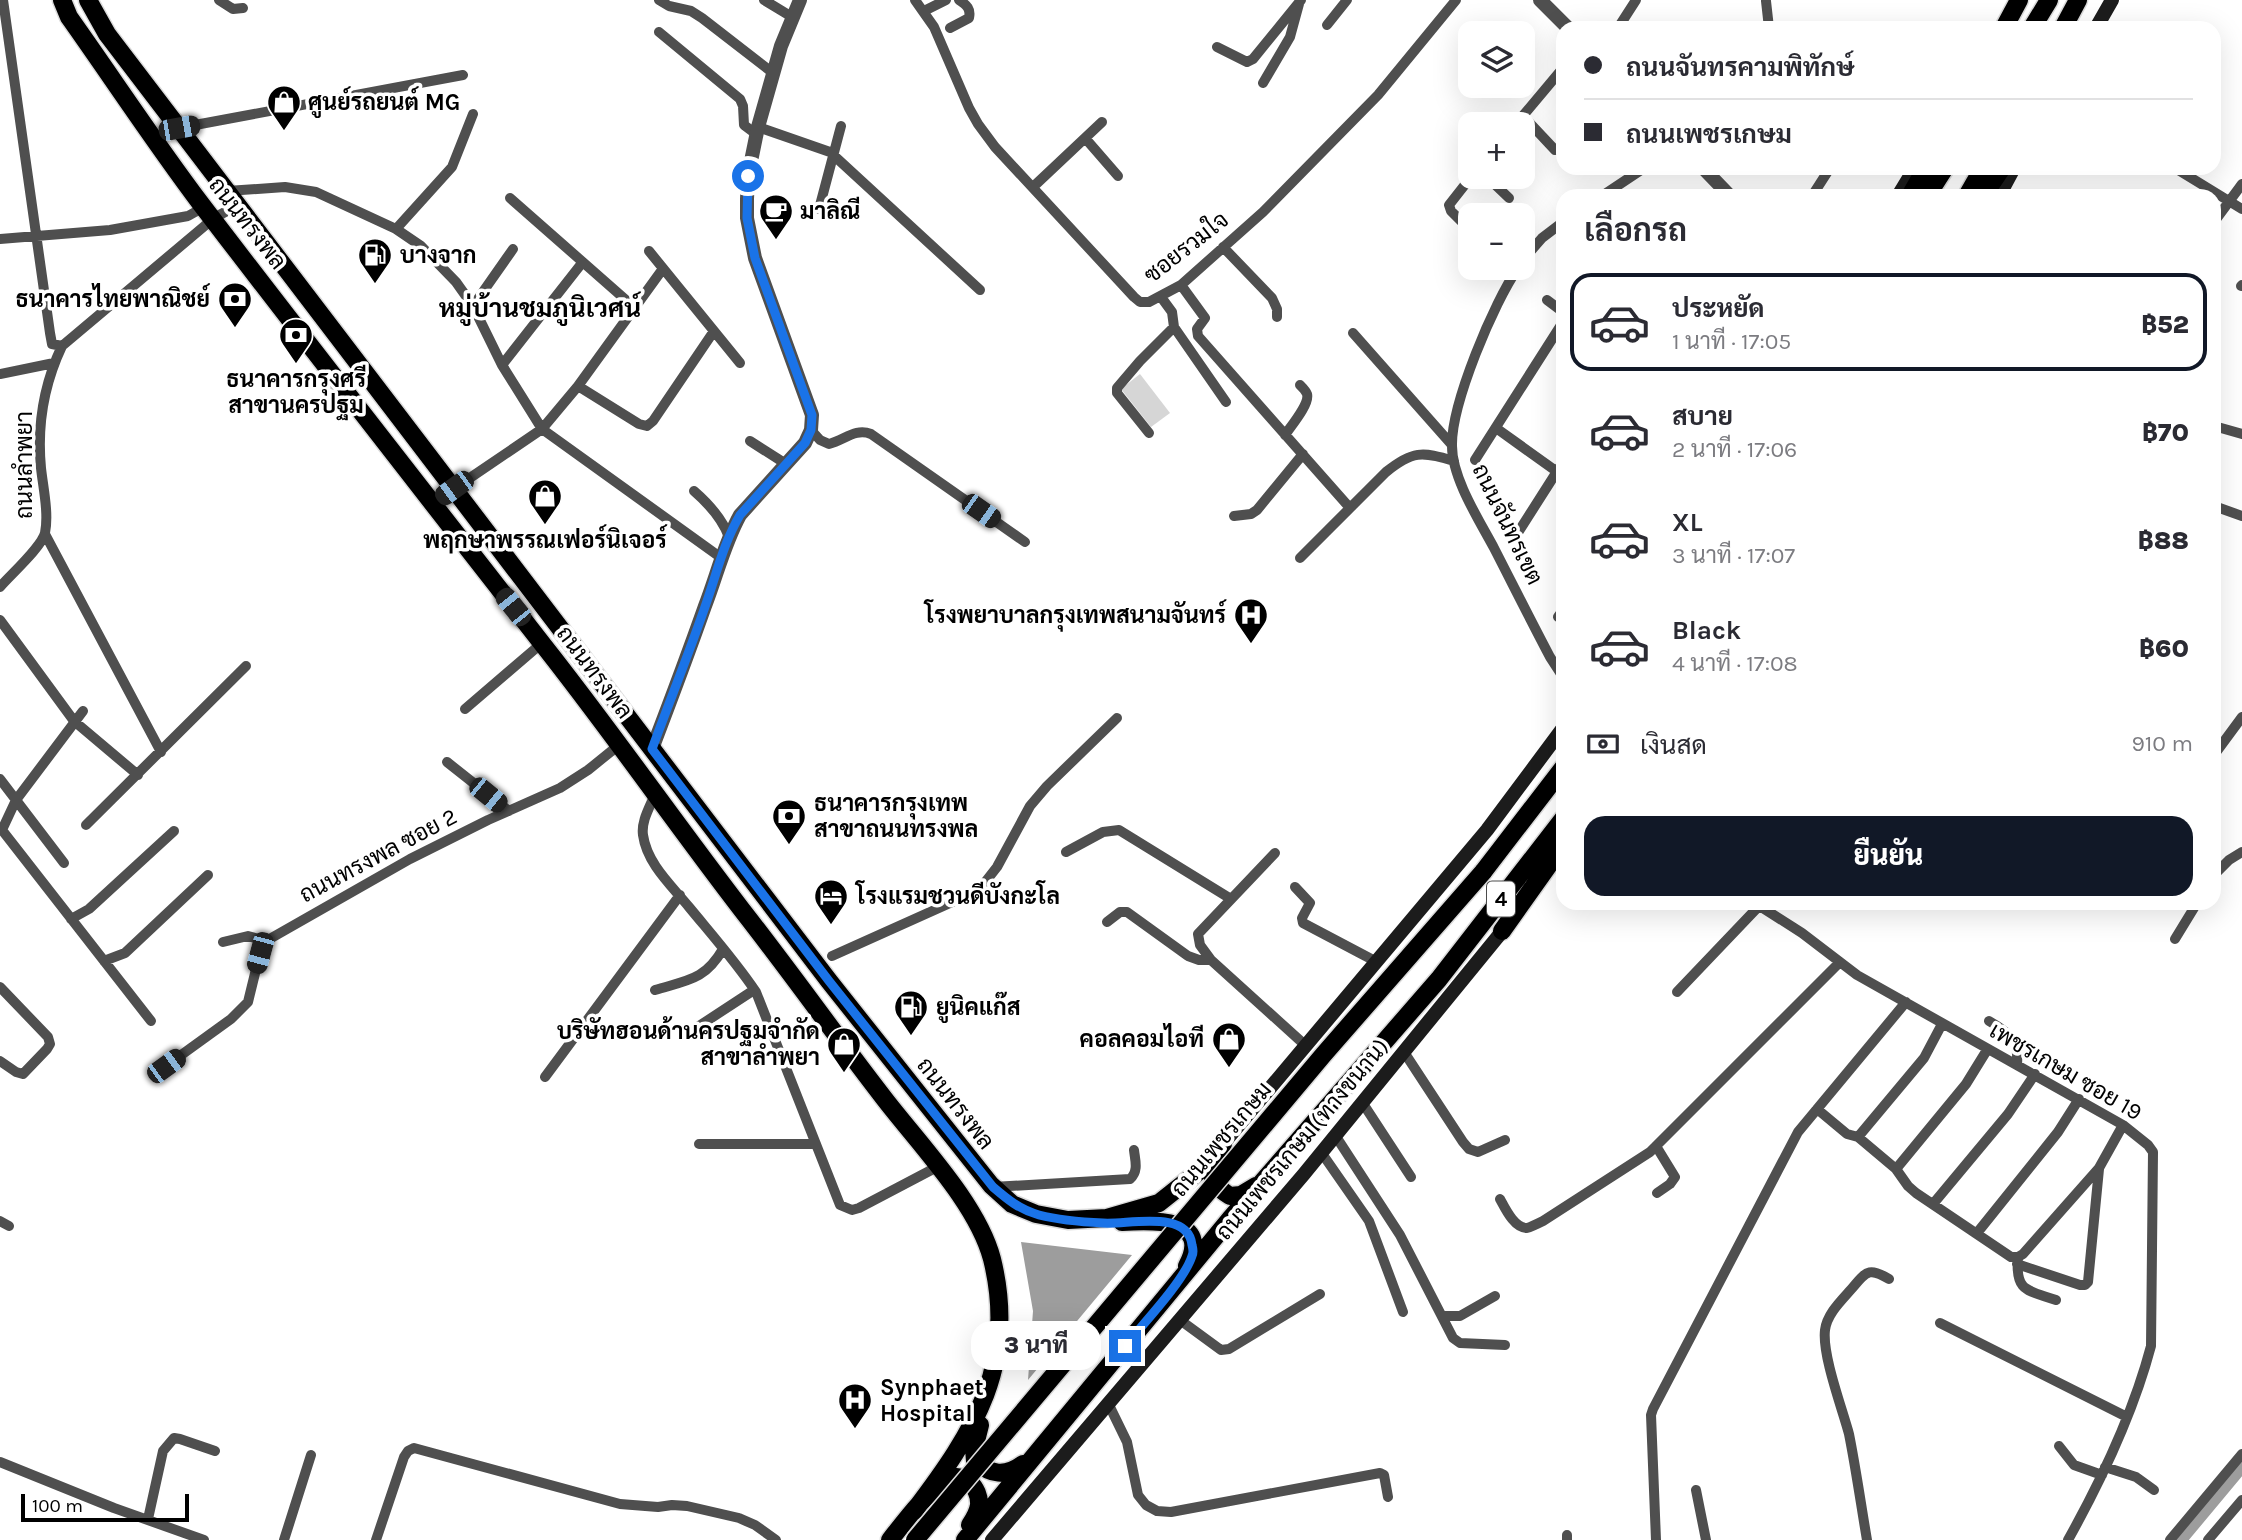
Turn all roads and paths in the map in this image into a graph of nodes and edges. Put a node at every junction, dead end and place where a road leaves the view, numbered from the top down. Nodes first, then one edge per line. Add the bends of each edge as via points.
1 (3, 0) edge
2 (62, 0) edge
3 (88, 0) edge
4 (219, 0) edge
5 (659, 0) edge
6 (764, 0) edge
7 (800, 0) edge
8 (915, 0) edge
9 (946, 0) edge
10 (959, 0) edge
11 (1348, 0) edge
12 (1456, 0) edge
13 (1540, 0) edge
14 (1636, 0) edge
15 (2018, 0) edge
16 (2049, 0) edge
17 (2078, 0) edge
18 (2112, 0) edge
19 (1300, 1) edge
20 (1766, 1) edge
21 (243, 8) dead end
22 (924, 11) junction
23 (792, 17) junction
24 (1561, 21) edge
25 (1622, 21) edge
26 (1768, 21) edge
27 (2006, 21) edge
28 (2036, 21) edge
29 (2067, 21) edge
30 (2100, 21) edge
31 (1327, 24) dead end
32 (950, 28) dead end
33 (659, 32) dead end
34 (1217, 47) dead end
35 (773, 74) junction
36 (463, 75) dead end
37 (1556, 76) edge
38 (1263, 83) dead end
39 (1527, 112) edge
40 (473, 114) dead end
41 (1102, 122) dead end
42 (841, 126) dead end
43 (179, 128) junction
44 (757, 130) junction
45 (1535, 132) edge
46 (1085, 138) junction
47 (1556, 150) dead end
48 (834, 155) junction
49 (1634, 175) edge
50 (1710, 175) edge
51 (2186, 175) edge
52 (1118, 176) dead end
53 (2242, 184) edge
54 (1032, 187) junction
55 (1462, 189) edge
56 (1500, 189) edge
57 (1612, 189) edge
58 (1723, 189) edge
59 (2209, 189) edge
60 (2221, 197) edge
61 (232, 198) junction
62 (510, 198) dead end
63 (1509, 198) dead end
64 (2228, 201) junction
65 (819, 209) dead end
66 (2242, 209) edge
67 (2221, 212) edge
68 (209, 213) junction
69 (1458, 218) edge
70 (1556, 227) edge
71 (396, 229) junction
72 (36, 236) junction
73 (0, 239) edge
74 (1535, 246) edge
75 (1223, 247) junction
76 (513, 249) dead end
77 (649, 251) dead end
78 (582, 263) junction
79 (662, 270) junction
80 (1511, 280) edge
81 (1181, 285) junction
82 (980, 290) dead end
83 (1161, 297) junction
84 (1547, 300) dead end
85 (473, 306) junction
86 (1556, 307) edge
87 (635, 308) junction
88 (1277, 317) dead end
89 (1174, 327) junction
90 (714, 331) junction
91 (1556, 332) edge
92 (1353, 333) dead end
93 (62, 346) junction
94 (54, 363) junction
95 (740, 363) dead end
96 (502, 365) junction
97 (0, 374) edge
98 (1300, 385) dead end
99 (578, 386) junction
100 (1226, 402) dead end
101 (1496, 428) junction
102 (2221, 428) edge
103 (542, 429) junction
104 (811, 430) junction
105 (1149, 433) dead end
106 (2242, 434) edge
107 (1285, 435) junction
108 (750, 441) dead end
109 (1452, 446) junction
110 (1303, 454) junction
111 (1475, 460) dead end
112 (1454, 461) junction
113 (786, 464) junction
114 (1556, 467) edge
115 (1556, 477) edge
116 (454, 488) junction
117 (694, 491) dead end
118 (433, 503) junction
119 (1350, 508) junction
120 (2221, 508) edge
121 (1234, 516) dead end
122 (2242, 516) edge
123 (1519, 531) dead end
124 (45, 534) junction
125 (729, 537) junction
126 (1025, 542) dead end
127 (720, 557) junction
128 (1300, 558) dead end
129 (0, 587) edge
130 (0, 620) edge
131 (542, 643) junction
132 (246, 666) dead end
133 (1556, 666) edge
134 (465, 709) dead end
135 (83, 711) dead end
136 (2242, 717) edge
137 (1118, 719) dead end
138 (74, 721) junction
139 (1556, 737) edge
140 (619, 746) junction
141 (2221, 746) edge
142 (652, 749) junction
143 (161, 752) junction
144 (447, 762) dead end
145 (138, 775) junction
146 (1556, 777) edge
147 (0, 781) edge
148 (655, 794) junction
149 (16, 800) junction
150 (509, 811) junction
151 (86, 825) dead end
152 (1556, 828) edge
153 (174, 831) dead end
154 (1066, 852) dead end
155 (2242, 852) edge
156 (1275, 853) dead end
157 (1556, 855) edge
158 (64, 863) dead end
159 (2221, 868) edge
160 (1556, 869) edge
161 (208, 875) dead end
162 (1295, 887) dead end
163 (680, 895) junction
164 (1231, 899) junction
165 (1752, 910) edge
166 (1765, 910) edge
167 (2193, 910) edge
168 (71, 919) junction
169 (1107, 922) dead end
170 (1502, 931) junction
171 (2175, 939) dead end
172 (266, 941) junction
173 (223, 942) dead end
174 (802, 945) junction
175 (723, 949) junction
176 (832, 956) dead end
177 (1211, 960) junction
178 (104, 961) junction
179 (1375, 961) junction
180 (782, 962) junction
181 (1840, 962) junction
182 (0, 987) edge
183 (655, 990) dead end
184 (754, 990) junction
185 (1677, 992) dead end
186 (1906, 1002) junction
187 (151, 1021) dead end
188 (1989, 1021) dead end
189 (1942, 1024) junction
190 (696, 1028) dead end
191 (1305, 1045) junction
192 (1987, 1050) junction
193 (1404, 1052) junction
194 (0, 1061) edge
195 (2017, 1065) junction
196 (166, 1066) dead end
197 (2035, 1074) junction
198 (545, 1077) dead end
199 (2079, 1099) junction
200 (1362, 1102) junction
201 (1817, 1109) junction
202 (2123, 1125) junction
203 (1335, 1135) junction
204 (1858, 1137) junction
205 (1505, 1140) dead end
206 (699, 1144) dead end
207 (816, 1144) junction
208 (1223, 1144) junction
209 (1656, 1146) junction
210 (1133, 1150) dead end
211 (1321, 1152) junction
212 (937, 1167) junction
213 (2099, 1168) junction
214 (1896, 1169) junction
215 (1411, 1177) dead end
216 (1262, 1182) junction
217 (993, 1187) junction
218 (1657, 1193) dead end
219 (1500, 1199) dead end
220 (1933, 1204) junction
221 (1073, 1220) junction
222 (1978, 1233) junction
223 (2017, 1261) junction
224 (1889, 1279) dead end
225 (1320, 1294) dead end
226 (1494, 1296) dead end
227 (1163, 1300) junction
228 (2056, 1300) dead end
229 (1403, 1312) dead end
230 (1442, 1316) junction
231 (1180, 1320) junction
232 (1940, 1323) dead end
233 (1505, 1345) dead end
234 (986, 1396) junction
235 (1108, 1403) junction
236 (2127, 1417) junction
237 (2059, 1446) dead end
238 (1038, 1450) junction
239 (215, 1451) dead end
240 (2242, 1454) edge
241 (311, 1455) dead end
242 (0, 1462) edge
243 (2103, 1471) junction
244 (1696, 1490) dead end
245 (2154, 1490) dead end
246 (1388, 1497) dead end
247 (2242, 1500) edge
248 (912, 1514) junction
249 (148, 1519) junction
250 (204, 1540) edge
251 (284, 1540) edge
252 (376, 1540) edge
253 (776, 1540) edge
254 (890, 1540) edge
255 (915, 1540) edge
256 (963, 1540) edge
257 (992, 1540) edge
258 (1656, 1540) edge
259 (1706, 1540) edge
260 (1867, 1540) edge
261 (2068, 1540) edge
262 (2170, 1540) edge
263 (2208, 1540) edge

1 - 72 street
2 - 68 highway, ถนนทรงพล via 69,17
3 - 43 highway, ถนนทรงพล via 107,34
4 - 21 street via 233,9
5 - 35 street via 702,18
6 - 23 street
7 - 23 street
8 - 22 street, ซอยรวมใจ
9 - 22 street
10 - 32 street via 967,6 969,18
11 - 31 street
12 - 75 street, ซอยรวมใจ via 1378,95
13 - 24 street
14 - 25 street
15 - 27 highway
16 - 28 highway
17 - 29 highway
18 - 30 main road
19 - 34 street via 1253,59 1247,62
19 - 38 street via 1290,37
20 - 26 street
22 - 54 street, ซอยรวมใจ via 973,117
23 - 35 street
33 - 44 street via 740,99 744,125
35 - 44 street
36 - 43 street
37 - 39 street
40 - 71 street via 452,167
41 - 46 street
42 - 48 street
43 - 61 highway, ถนนทรงพล
44 - 48 street
44 - 104 street via 748,176 747,218 755,258 812,415
45 - 47 street
46 - 52 street
46 - 54 street
48 - 65 street
48 - 82 street
49 - 57 street
50 - 58 street
51 - 59 street
53 - 64 street
54 - 83 street, ซอยรวมใจ via 1134,297 1149,303
55 - 69 street via 1449,205
56 - 63 street
60 - 64 street
61 - 68 street, ถนนลำพยา
61 - 71 street via 285,187 316,192
61 - 116 highway, ถนนทรงพล
62 - 78 street
64 - 66 street
64 - 67 street
68 - 72 street via 110,230
68 - 93 street, ถนนลำพยา
68 - 118 highway, ถนนทรงพล
70 - 74 street
71 - 85 street via 435,259
72 - 73 street
72 - 93 street via 52,344
75 - 81 street, ซอยรวมใจ
75 - 88 street via 1272,298
76 - 85 street
77 - 79 street
78 - 87 street
78 - 96 street
79 - 87 street
79 - 90 street
80 - 109 street, ถนนจันทรเขต via 1457,408
81 - 83 street, ซอยรวมใจ
81 - 107 street via 1205,318 1198,336
83 - 89 street via 1172,312
84 - 86 street
85 - 96 street
87 - 99 street
89 - 100 street
89 - 105 street via 1117,388
90 - 95 street
90 - 99 street via 647,426
91 - 101 street
92 - 109 street
93 - 94 street, ถนนลำพยา
94 - 97 street
94 - 124 street, ถนนลำพยา via 41,424
96 - 103 street
98 - 107 street via 1308,399
99 - 103 street
101 - 111 street
101 - 114 street
102 - 106 street
103 - 116 street
103 - 127 street
104 - 113 street
104 - 126 street via 829,444 856,432 872,433
107 - 110 street
108 - 113 street
109 - 112 street, ถนนจันทรเขต
110 - 119 street
110 - 121 street via 1257,510
112 - 119 street via 1412,455 1386,472
112 - 133 street, ถนนจันทรเขต
113 - 125 street via 740,515
115 - 123 street
116 - 118 street
116 - 142 highway, ถนนทรงพล
117 - 125 street via 710,505
118 - 131 highway, ถนนทรงพล
119 - 128 street
120 - 122 street
124 - 129 street, ถนนลำพยา
124 - 143 street
125 - 127 street
127 - 142 street
130 - 138 street
131 - 134 street
131 - 140 highway, ถนนทรงพล
132 - 143 street
135 - 138 street
136 - 141 street
137 - 176 street via 1030,806 979,890
138 - 145 street
138 - 149 street
139 - 179 main road, 4 via 1487,830
140 - 148 highway, ถนนทรงพล
140 - 150 street, ถนนทรงพล ซอย 2 via 560,789
142 - 174 highway, ถนนทรงพล
143 - 145 street
144 - 150 street
145 - 151 street
146 - 255 highway, ถนนเพชรเกษม / 4, bridge via 1483,872
147 - 149 street
148 - 163 street via 643,834 663,876
148 - 180 highway, ถนนทรงพล
149 - 158 street
149 - 168 street via 2,830
150 - 172 street, ถนนทรงพล ซอย 2 via 410,859
152 - 216 highway, 4 via 1439,979
153 - 168 street via 89,909
154 - 164 street via 1103,832 1119,830
155 - 159 street
156 - 164 street
157 - 170 highway
160 - 170 main road, ถนนเพชรเกษม (ทางขนาน) / 4
161 - 178 street via 125,953
162 - 179 street via 1310,903 1303,923
163 - 175 street
163 - 198 street
164 - 177 street via 1198,934
165 - 185 street
166 - 181 street, เพชรเกษม ซอย 19
167 - 171 street
168 - 178 street
169 - 177 street via 1127,912 1188,956
170 - 193 main road, ถนนเพชรเกษม (ทางขนาน) / 4
172 - 173 street via 248,936
172 - 196 street via 248,1002
174 - 180 highway
174 - 217 highway, ถนนทรงพล
175 - 183 street via 704,973
175 - 184 street
177 - 191 street
178 - 187 street
179 - 191 main road, 4
180 - 212 highway, ถนนทรงพล
181 - 186 street, เพชรเกษม ซอย 19
181 - 209 street
182 - 194 street via 50,1044 23,1074
184 - 190 street
184 - 207 street
186 - 189 street, เพชรเกษม ซอย 19
186 - 201 street
188 - 195 street via 2011,1037 2018,1051
189 - 192 street, เพชรเกษม ซอย 19
189 - 204 street via 1924,1058
191 - 208 main road, 4
192 - 195 street, เพชรเกษม ซอย 19
192 - 214 street
193 - 200 main road, ถนนเพชรเกษม (ทางขนาน) / 4
193 - 205 street via 1469,1149 1478,1152
195 - 197 street, เพชรเกษม ซอย 19
197 - 199 street, เพชรเกษม ซอย 19
197 - 220 street
199 - 202 street, เพชรเกษม ซอย 19
199 - 222 street via 2059,1132
200 - 203 main road, ถนนเพชรเกษม (ทางขนาน) / 4
200 - 215 street
201 - 204 street via 1841,1130
201 - 258 street via 1798,1132 1653,1409
202 - 213 street
202 - 236 street, เพชรเกษม ซอย 19 via 2148,1145 2154,1165 2151,1346
203 - 211 main road, ถนนเพชรเกษม (ทางขนาน) / 4
203 - 230 street via 1401,1235
204 - 214 street
206 - 207 street
207 - 212 street via 840,1205 852,1210
208 - 216 highway via 1212,1165 1212,1180 1220,1190 1230,1196 1241,1195
208 - 221 highway, ถนนทรงพล via 1203,1168 1159,1203 1107,1218
209 - 218 street via 1675,1177
209 - 219 street via 1543,1222 1527,1228 1519,1226
210 - 217 street via 1136,1168 1130,1179
211 - 229 street via 1369,1221
211 - 231 main road, ถนนเพชรเกษม (ทางขนาน) / 4
212 - 234 highway, ถนนทรงพล via 977,1224 992,1261 997,1350
213 - 223 street
213 - 223 street via 2088,1282 2080,1285
214 - 220 street via 1908,1186
216 - 227 highway, 4
217 - 221 highway, ถนนทรงพล via 1036,1214
220 - 222 street
221 - 227 highway via 1163,1222 1182,1227 1191,1236 1194,1254
222 - 223 street
223 - 228 street via 2020,1284
224 - 260 street via 1874,1271 1860,1278 1836,1306 1825,1328
225 - 231 street via 1229,1349 1221,1350
226 - 230 street via 1460,1316
227 - 238 highway, 4
230 - 233 street via 1460,1343
231 - 235 main road, ถนนเพชรเกษม (ทางขนาน) / 4
232 - 236 street
234 - 238 highway via 975,1461 990,1472 1008,1473
234 - 248 highway, ถนนทรงพล via 950,1463
235 - 246 street via 1127,1442 1138,1494 1157,1511 1380,1473
235 - 257 main road, ถนนเพชรเกษม (ทางขนาน) / 4
236 - 243 street, เพชรเกษม ซอย 19
237 - 243 street via 2074,1465
238 - 256 highway, 4
239 - 249 street via 180,1439 169,1442
240 - 262 street
241 - 251 street
242 - 249 street
243 - 245 street via 2136,1477
243 - 261 street, เพชรเกษม ซอย 19
244 - 259 street
247 - 263 street
248 - 254 highway, ถนนทรงพล
248 - 256 highway via 949,1478 970,1482 979,1507
249 - 250 street
252 - 253 street via 404,1457 414,1448 620,1504 687,1506 739,1518

